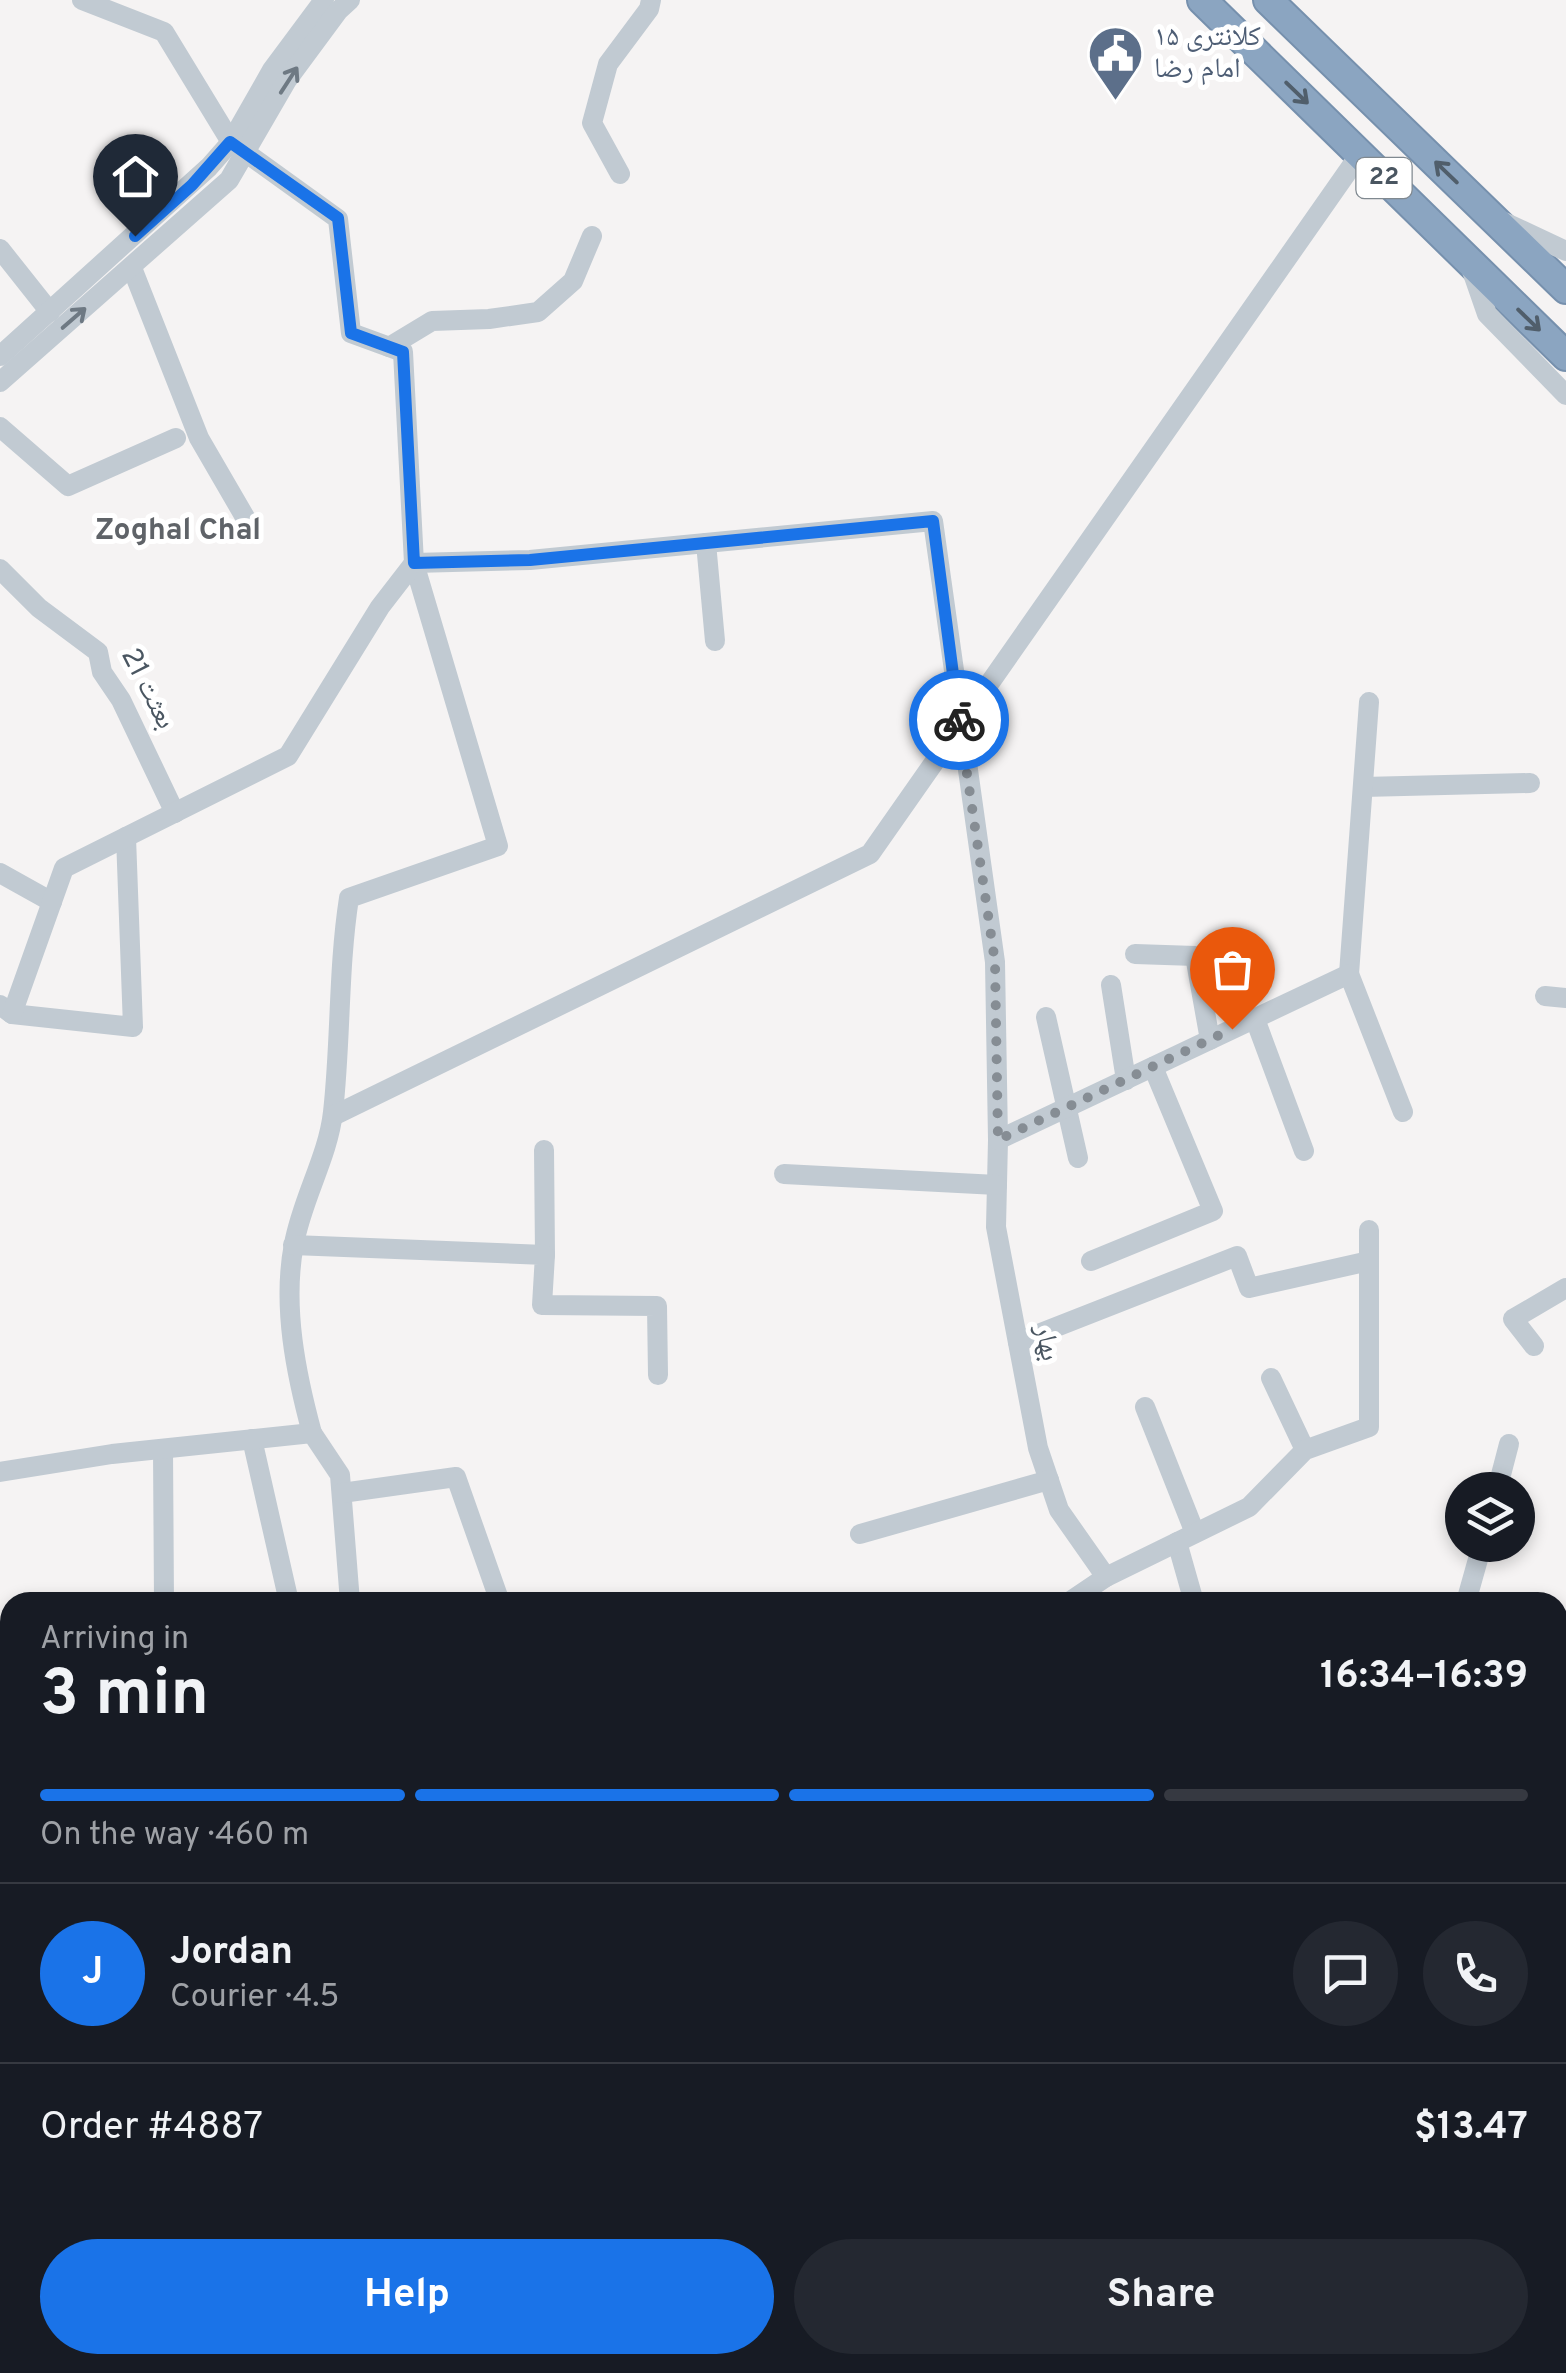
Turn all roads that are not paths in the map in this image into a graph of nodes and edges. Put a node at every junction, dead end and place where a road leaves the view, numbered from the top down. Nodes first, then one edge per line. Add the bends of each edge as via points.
1 (82, 0) edge
2 (324, 0) edge
3 (350, 0) edge
4 (651, 0) edge
5 (1202, 0) edge
6 (1268, 0) edge
7 (238, 147) junction
8 (1360, 154) junction
9 (620, 174) dead end
10 (1492, 217) junction
11 (592, 236) dead end
12 (0, 250) edge
13 (1566, 251) edge
14 (1469, 261) junction
15 (132, 268) junction
16 (1566, 289) edge
17 (50, 312) junction
18 (389, 347) junction
19 (0, 356) edge
20 (1566, 356) edge
21 (0, 382) edge
22 (1566, 394) edge
23 (0, 428) edge
24 (176, 438) dead end
25 (253, 530) dead end
26 (706, 543) junction
27 (414, 563) junction
28 (0, 570) edge
29 (715, 641) dead end
30 (1369, 702) dead end
31 (960, 725) junction
32 (1530, 784) dead end
33 (1363, 788) junction
34 (175, 813) junction
35 (126, 837) junction
36 (0, 873) edge
37 (52, 902) junction
38 (1135, 954) dead end
39 (1349, 974) junction
40 (1111, 985) dead end
41 (6, 1009) edge
42 (1046, 1017) dead end
43 (1255, 1018) junction
44 (1210, 1040) junction
45 (1153, 1067) junction
46 (1126, 1080) junction
47 (1068, 1107) junction
48 (1403, 1112) dead end
49 (332, 1116) junction
50 (998, 1140) junction
51 (544, 1150) dead end
52 (1304, 1150) dead end
53 (1078, 1158) dead end
54 (784, 1174) dead end
55 (997, 1186) junction
56 (1369, 1230) dead end
57 (294, 1245) junction
58 (545, 1255) junction
59 (1091, 1261) dead end
60 (1369, 1261) junction
61 (1566, 1288) edge
62 (1018, 1342) junction
63 (1534, 1346) dead end
64 (658, 1375) dead end
65 (1271, 1378) dead end
66 (1145, 1407) dead end
67 (312, 1433) junction
68 (252, 1439) junction
69 (1509, 1444) dead end
70 (162, 1450) junction
71 (1305, 1450) junction
72 (0, 1472) edge
73 (1501, 1472) edge
74 (1049, 1480) junction
75 (342, 1493) junction
76 (860, 1534) dead end
77 (1186, 1538) junction
78 (1477, 1562) edge
79 (1106, 1576) junction
80 (164, 1592) edge
81 (287, 1592) edge
82 (349, 1592) edge
83 (496, 1592) edge
84 (1086, 1592) edge
85 (1193, 1592) edge
86 (1469, 1592) edge

1 - 7 street via 164,32
2 - 7 street via 272,70
7 -> 3 street
4 - 9 street via 608,64 592,123
5 -> 8 highway, 22
10 -> 6 highway, 22
7 - 15 street via 230,180
7 - 17 street
7 - 18 street via 338,218 351,333
8 - 14 highway, 22
8 - 31 street
10 - 13 street
10 - 16 highway, 22
11 - 18 street via 573,281 538,312 432,321
12 - 17 street
14 -> 20 highway, 22
14 - 22 street via 1487,314
21 -> 15 street
15 - 25 street via 199,438
17 - 19 street
18 - 27 street via 403,352
23 - 24 street via 68,486
26 - 27 street
26 - 29 street
26 - 31 street, بهار via 933,521
27 - 34 street via 288,756
27 - 49 street via 498,846 349,898
28 - 34 street, بعثت 21 via 98,652 102,672
30 - 33 street
31 - 49 street via 870,854
31 - 50 street, بهار via 995,962
32 - 33 street
33 - 39 street
34 - 35 street
35 - 37 street via 64,868
35 - 41 street via 133,1026
36 - 37 street
37 - 41 street
38 - 44 street via 1195,956
39 - 43 street
39 - 48 street
40 - 46 street
42 - 47 street
43 - 44 street
43 - 52 street
44 - 45 street
45 - 46 street
45 - 59 street via 1213,1211
46 - 47 street
47 - 50 street
47 - 53 street
49 - 57 street
50 - 55 street, بهار
51 - 58 street
54 - 55 street
55 - 62 street, بهار via 996,1226
56 - 60 street
57 - 58 street
57 - 67 street via 296,1372
58 - 64 street via 542,1305 657,1306
60 - 62 street via 1249,1288 1237,1256
60 - 71 street via 1369,1427
61 - 63 street via 1513,1319
62 - 74 street, بهار
65 - 71 street
66 - 77 street
67 - 68 street
67 - 75 street via 340,1475
68 - 70 street
68 - 81 street
69 - 73 street
70 - 72 street
70 - 80 street
71 - 77 street via 1249,1506
74 - 76 street
74 - 79 street, بهار via 1059,1510
75 - 82 street
75 - 83 street via 456,1477
77 - 79 street
77 - 85 street
78 - 86 street
79 - 84 street

